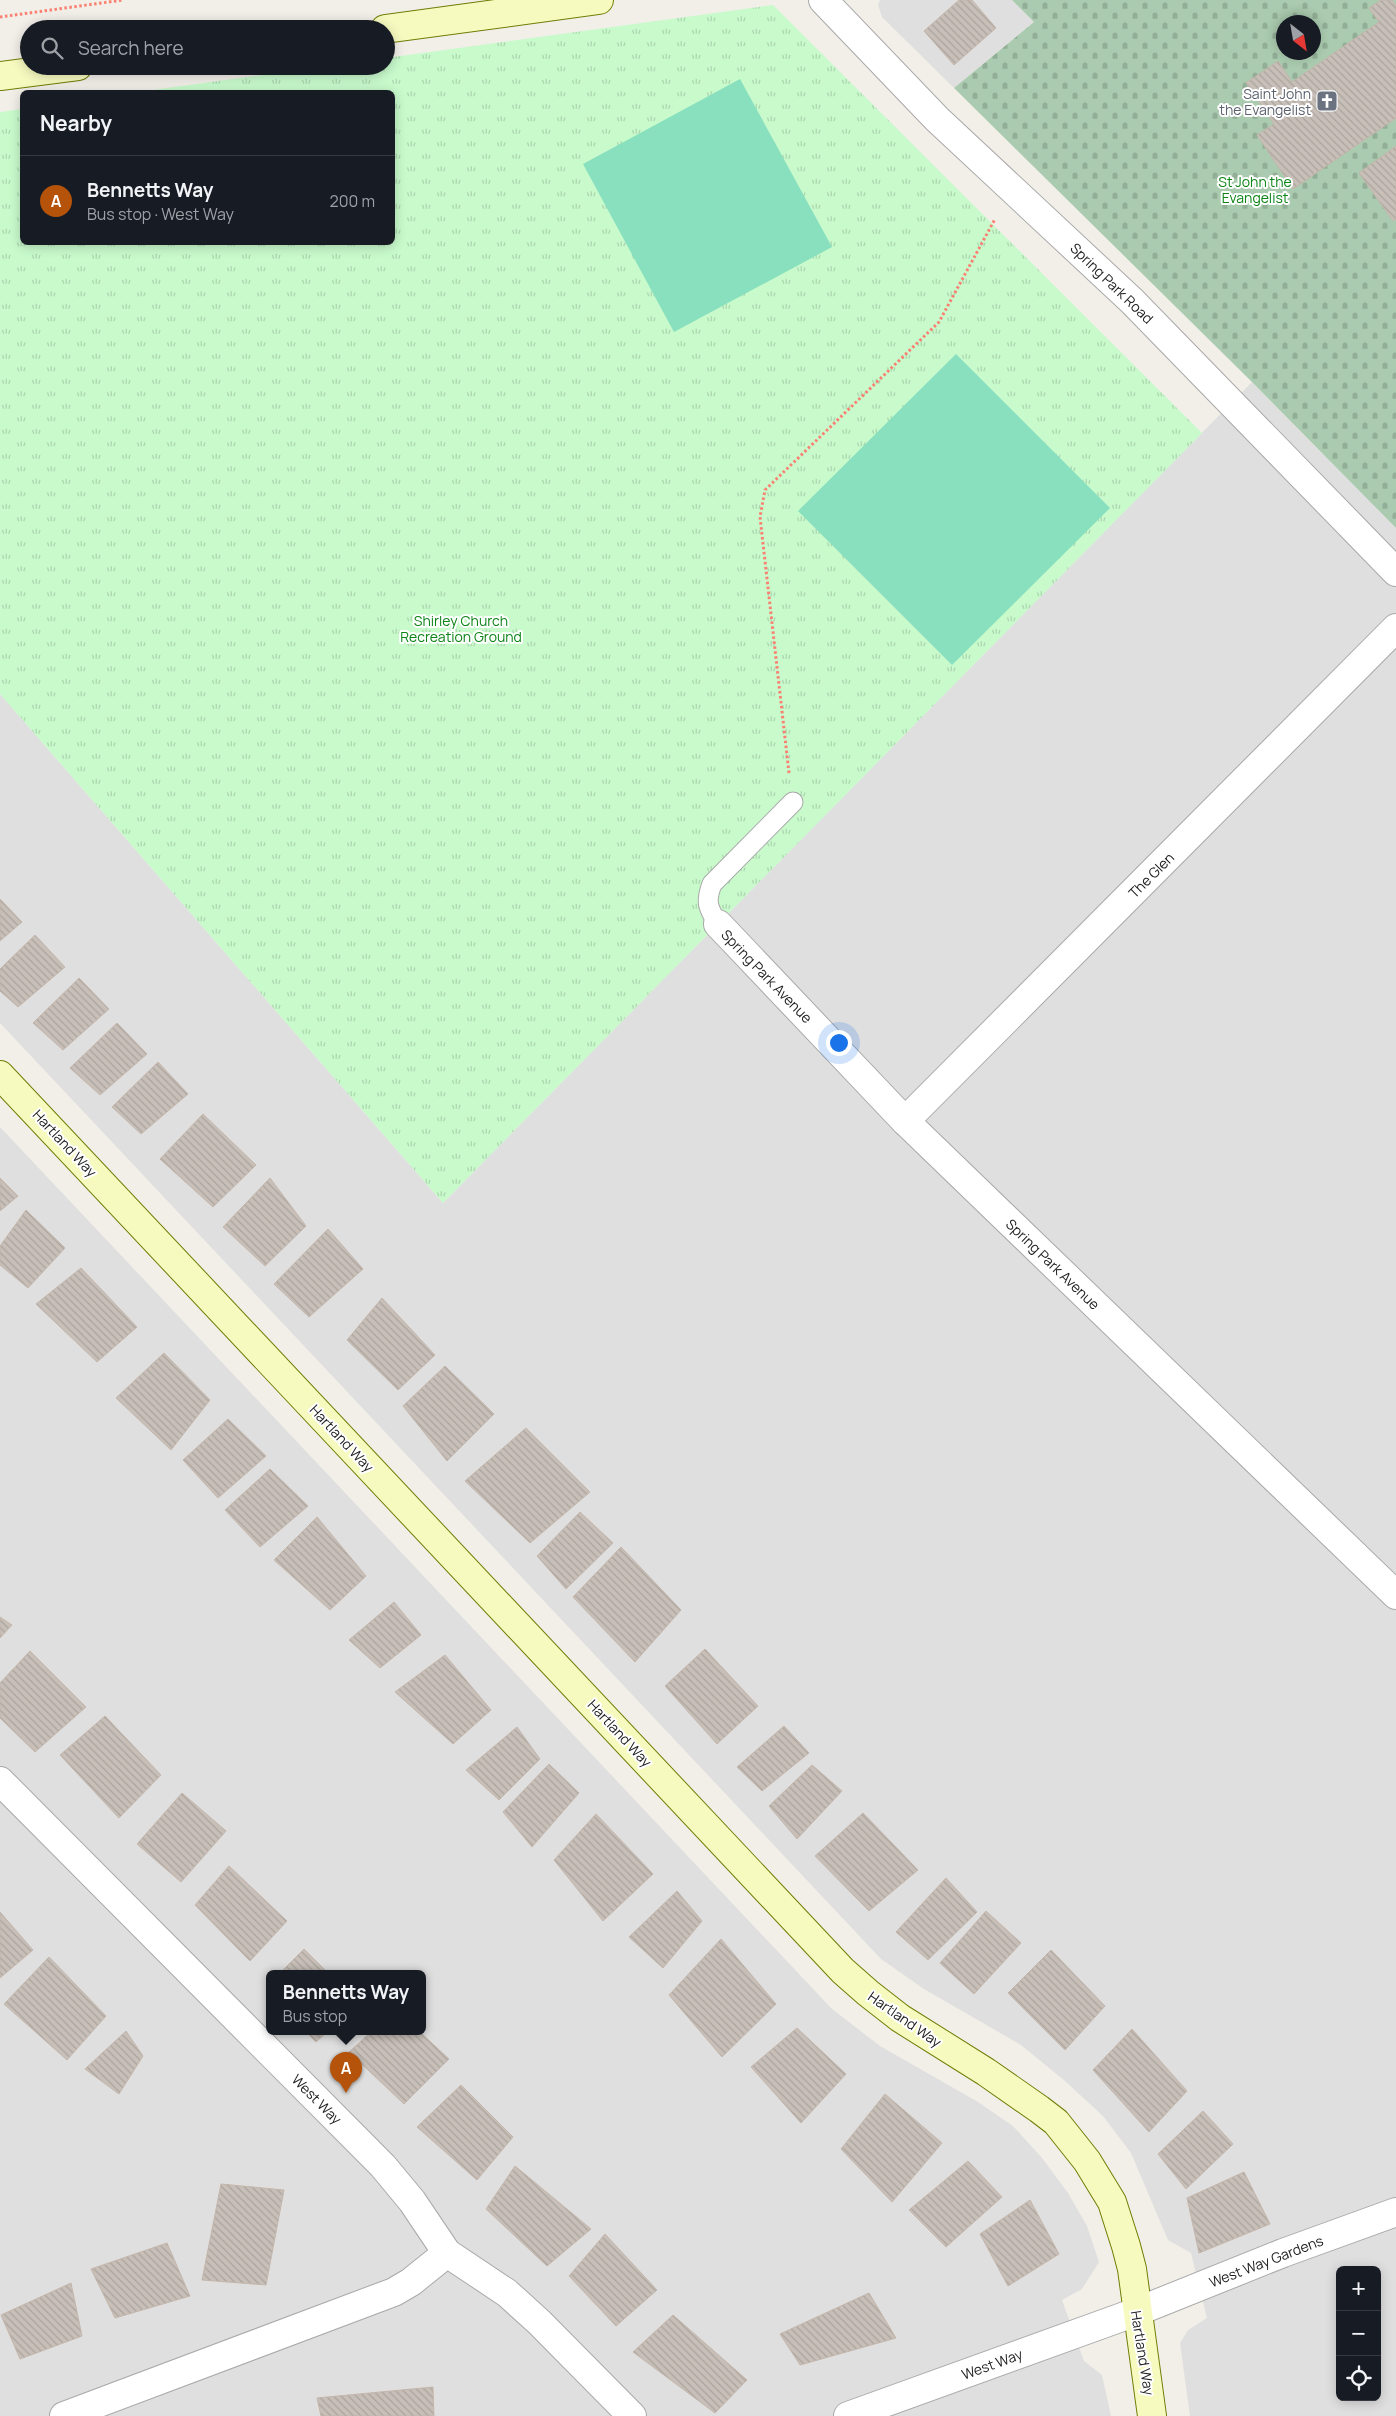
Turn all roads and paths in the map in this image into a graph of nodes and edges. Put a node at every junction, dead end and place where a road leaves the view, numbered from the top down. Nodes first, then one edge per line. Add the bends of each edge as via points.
1 (123, 0) edge
2 (599, 0) edge
3 (823, 0) edge
4 (0, 17) edge
5 (395, 28) edge
6 (20, 73) edge
7 (0, 76) edge
8 (1012, 188) junction
9 (1396, 572) edge
10 (1396, 628) edge
11 (792, 802) joint
12 (718, 924) joint
13 (0, 1075) edge
14 (905, 1121) junction
15 (1396, 1595) edge
16 (0, 1782) edge
17 (1396, 2212) edge
18 (448, 2253) junction
19 (1136, 2312) junction
20 (64, 2416) edge
21 (632, 2416) edge
22 (848, 2416) edge
23 (1152, 2416) edge

1 - 4 path
2 - 5 street
3 - 8 street, Spring Park Road via 937,119
6 - 7 street
8 - 9 street, Spring Park Road via 1132,301
8 - 11 path via 939,322 765,490 760,517 761,536
10 - 14 street, The Glen
11 - 12 lane via 712,884 707,896 709,908
12 - 14 street, Spring Park Avenue
13 - 19 street, Hartland Way via 843,1971 894,2013 1056,2122 1090,2166 1112,2202 1132,2269
14 - 15 street, Spring Park Avenue
16 - 18 street, West Way via 383,2166
17 - 19 street, West Way Gardens
18 - 20 street via 411,2282 387,2295
18 - 21 street, West Way via 507,2292
19 - 22 street, West Way
19 - 23 street, Hartland Way

